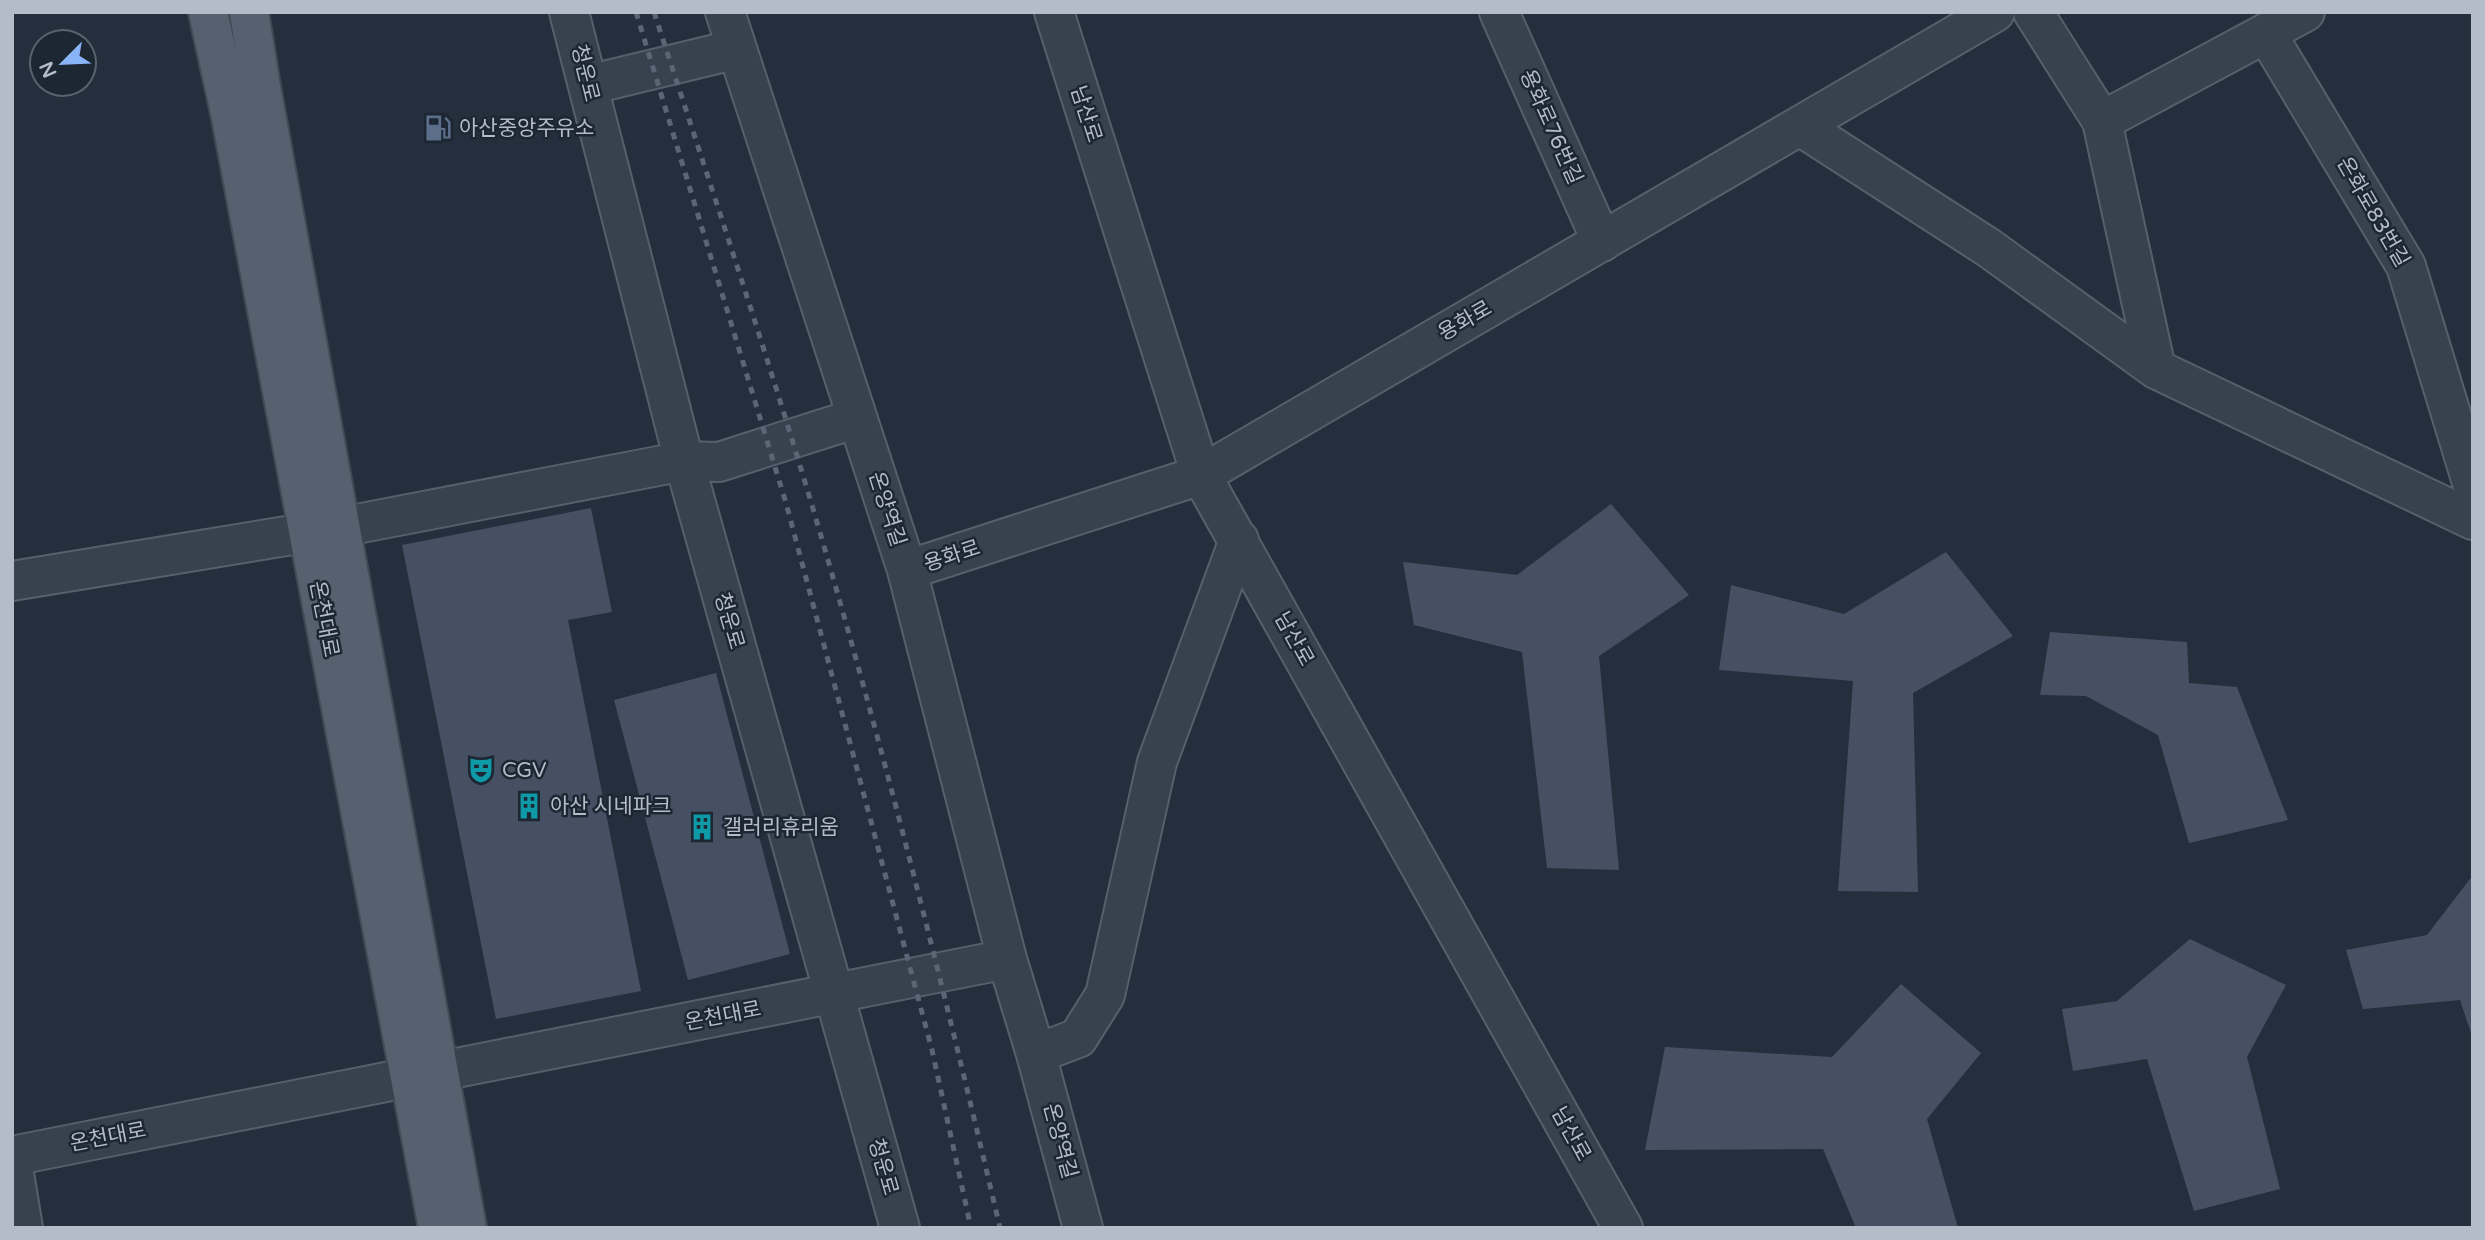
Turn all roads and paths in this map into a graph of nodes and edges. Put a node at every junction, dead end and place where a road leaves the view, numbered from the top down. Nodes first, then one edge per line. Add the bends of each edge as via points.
1 (208, 12) edge
2 (249, 12) edge
3 (569, 12) edge
4 (725, 12) edge
5 (1054, 12) edge
6 (1499, 12) edge
7 (1995, 12) edge
8 (2033, 12) edge
9 (2305, 12) edge
10 (2266, 33) junction
11 (737, 49) junction
12 (588, 85) junction
13 (2102, 121) junction
14 (1800, 126) junction
15 (1602, 242) junction
16 (2156, 369) junction
17 (857, 418) junction
18 (684, 461) junction
19 (1201, 475) junction
20 (2473, 486) edge
21 (2473, 520) edge
22 (324, 529) junction
23 (1239, 540) junction
24 (907, 570) junction
25 (12, 581) edge
26 (1007, 959) junction
27 (834, 994) junction
28 (1036, 1054) junction
29 (425, 1075) junction
30 (12, 1158) edge
31 (23, 1228) edge
32 (438, 1228) edge
33 (467, 1228) edge
34 (900, 1228) edge
35 (1083, 1228) edge
36 (1623, 1228) edge

1 - 22 main road, 온천대로
2 - 22 main road, 온천대로
3 - 12 street, 청운로
4 - 11 street, 온양역길
5 - 19 street, 남산로
6 - 15 street, 용화로76번길
7 - 14 street, 용화로
8 - 13 street
9 - 10 street
10 - 13 street
10 - 20 street, 온화로83번길 via 2406,266
11 - 12 street
11 - 17 street, 온양역길
12 - 18 street, 청운로
13 - 16 street
14 - 15 street, 용화로
14 - 16 street via 1989,248
15 - 19 street, 용화로
16 - 21 street
17 - 18 street via 719,462
17 - 24 street, 온양역길
18 - 22 street
18 - 27 street, 청운로
19 - 23 street, 남산로
19 - 24 street, 용화로
22 - 25 street
22 - 29 main road, 온천대로
23 - 28 street via 1157,762 1105,995 1078,1038
23 - 36 street, 남산로
24 - 26 street, 온양역길
26 - 27 street, 온천대로
26 - 28 street, 온양역길
27 - 29 street, 온천대로
27 - 34 street, 청운로
28 - 35 street, 온양역길
29 - 30 street, 온천대로
29 - 32 main road, 온천대로
29 - 33 main road, 온천대로
30 - 31 street

